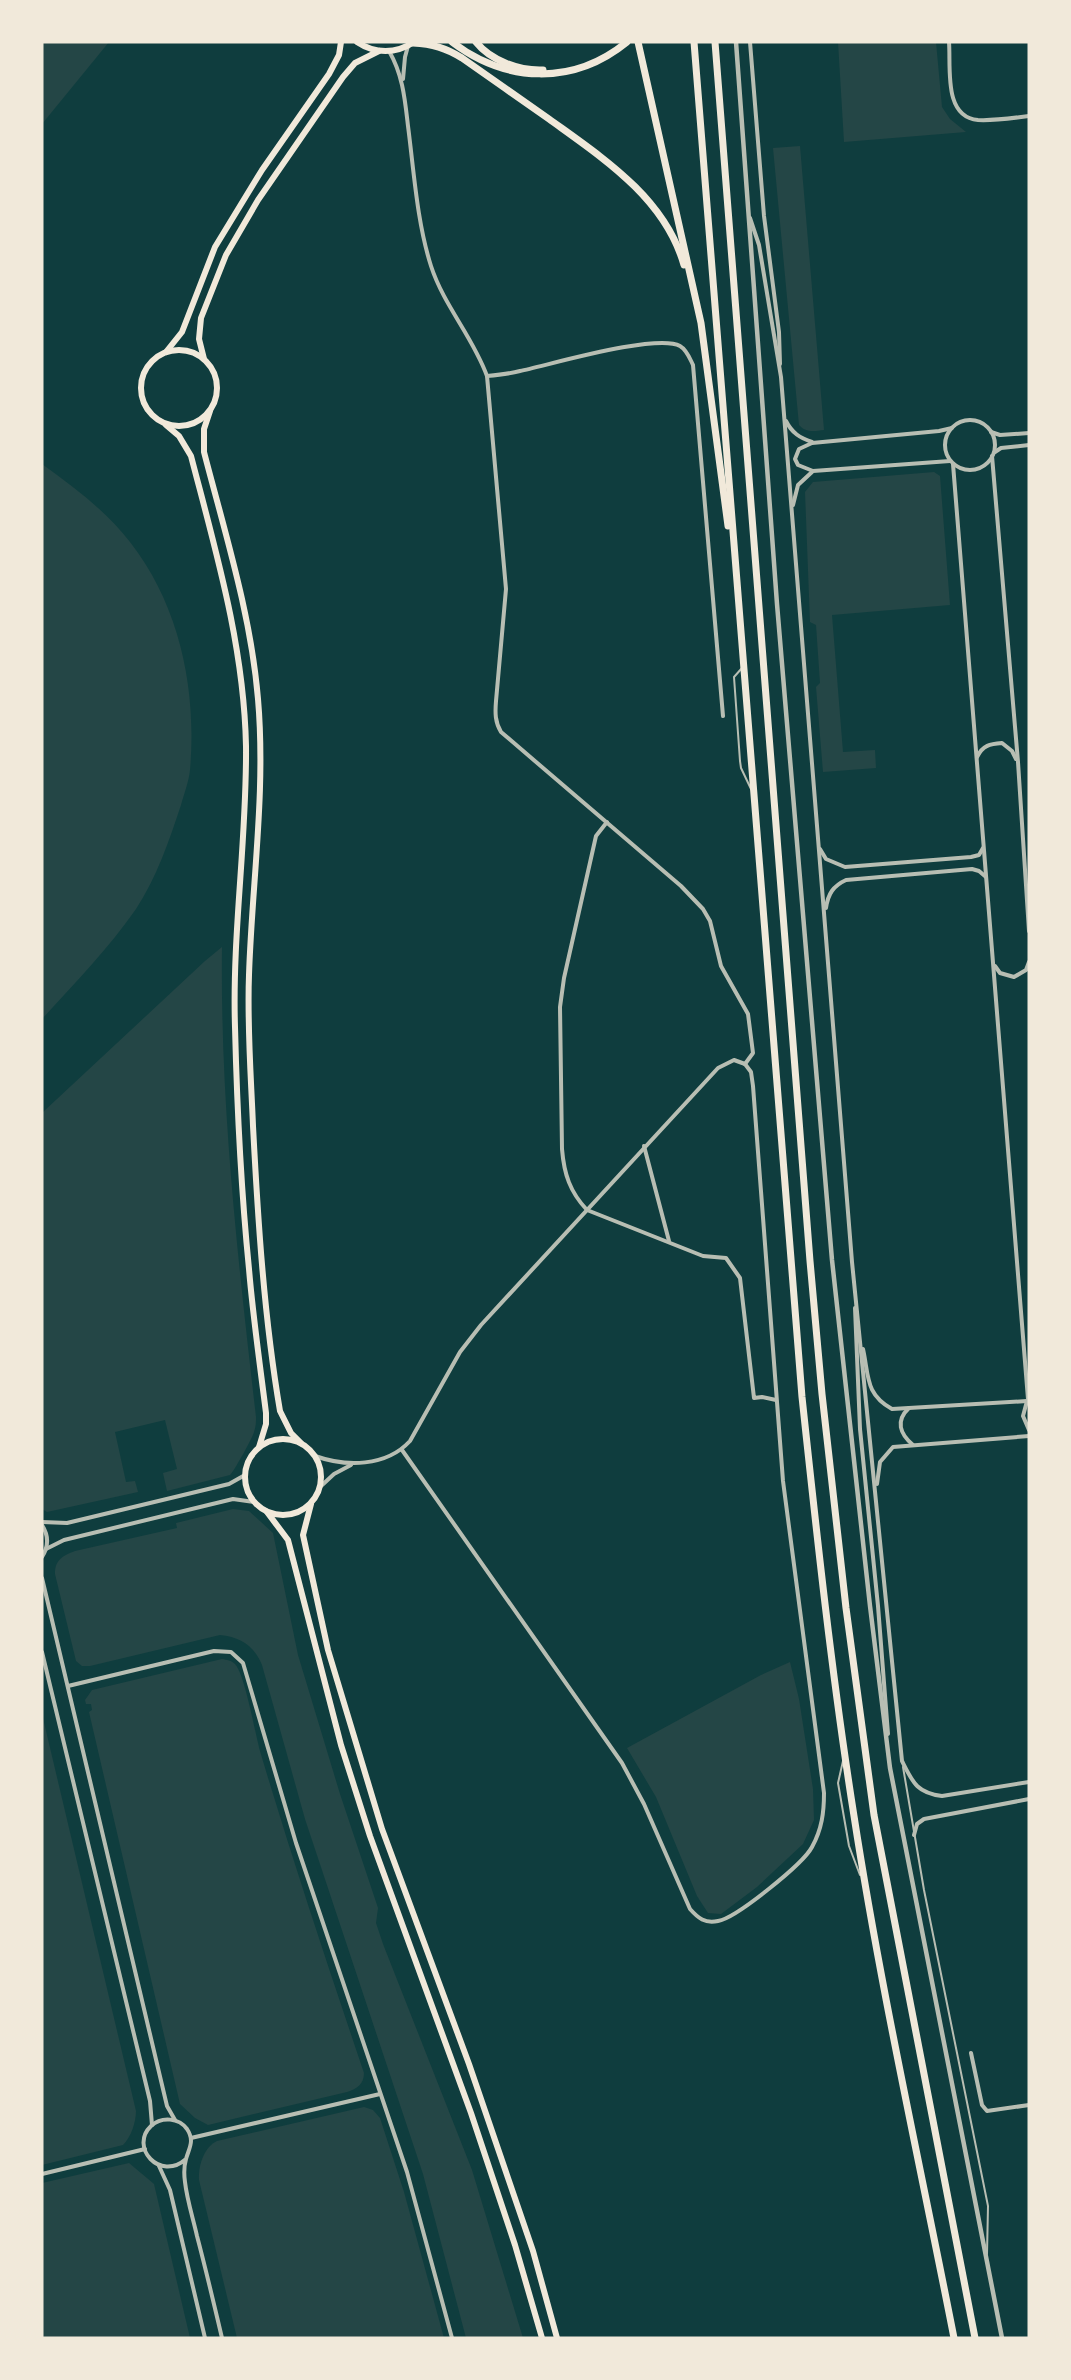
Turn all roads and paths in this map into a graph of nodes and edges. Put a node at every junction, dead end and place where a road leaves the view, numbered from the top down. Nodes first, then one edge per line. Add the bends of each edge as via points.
1 (341, 42) edge
2 (357, 42) edge
3 (452, 42) edge
4 (476, 42) edge
5 (627, 42) edge
6 (638, 42) edge
7 (694, 42) edge
8 (715, 42) edge
9 (735, 42) edge
10 (750, 42) edge
11 (949, 42) edge
12 (412, 43) edge
13 (379, 51) junction
14 (389, 51) junction
15 (587, 64) junction
16 (402, 83) junction
17 (1029, 116) edge
18 (749, 214) junction
19 (701, 322) junction
20 (166, 352) junction
21 (204, 359) junction
22 (487, 376) junction
23 (780, 377) junction
24 (210, 411) junction
25 (785, 418) junction
26 (166, 425) junction
27 (952, 428) junction
28 (990, 431) junction
29 (1029, 433) edge
30 (812, 442) junction
31 (1029, 445) edge
32 (993, 454) junction
33 (952, 462) junction
34 (813, 471) junction
35 (792, 512) junction
36 (739, 608) junction
37 (723, 716) dead end
38 (977, 758) junction
39 (1018, 762) junction
40 (607, 822) junction
41 (984, 847) junction
42 (819, 849) junction
43 (986, 877) junction
44 (824, 915) junction
45 (1029, 931) edge
46 (1029, 962) edge
47 (994, 965) junction
48 (745, 1064) junction
49 (644, 1146) junction
50 (587, 1210) junction
51 (669, 1242) junction
52 (852, 1262) junction
53 (859, 1331) junction
54 (1028, 1399) edge
55 (776, 1401) junction
56 (910, 1407) junction
57 (1029, 1430) edge
58 (1029, 1436) edge
59 (301, 1443) junction
60 (913, 1445) junction
61 (259, 1447) junction
62 (402, 1450) junction
63 (315, 1456) junction
64 (352, 1464) junction
65 (245, 1475) junction
66 (320, 1487) junction
67 (876, 1494) junction
68 (254, 1502) junction
69 (311, 1504) junction
70 (267, 1512) junction
71 (42, 1524) edge
72 (46, 1549) junction
73 (42, 1557) edge
74 (42, 1578) edge
75 (42, 1652) edge
76 (68, 1686) junction
77 (902, 1761) junction
78 (890, 1768) junction
79 (1029, 1782) edge
80 (1029, 1799) edge
81 (914, 1835) junction
82 (970, 2053) dead end
83 (380, 2094) junction
84 (1029, 2105) edge
85 (175, 2120) junction
86 (152, 2125) junction
87 (191, 2138) junction
88 (145, 2149) junction
89 (186, 2159) junction
90 (159, 2165) junction
91 (42, 2174) edge
92 (987, 2263) junction
93 (205, 2338) edge
94 (222, 2338) edge
95 (452, 2338) edge
96 (542, 2338) edge
97 (557, 2338) edge
98 (954, 2338) edge
99 (975, 2338) edge
100 (1002, 2338) edge

1 - 20 main road via 329,74 262,170 215,247 182,332
2 - 13 main road
3 - 15 highway via 508,72 559,73
4 - 15 highway via 487,53 516,67 538,70
5 - 15 highway
6 - 19 highway
7 - 36 highway
8 - 99 highway via 811,1272 843,1584 874,1815
9 - 18 street
10 - 23 street via 764,216 779,332
11 - 17 street via 953,102 958,112 978,120
12 - 14 main road
12 - 16 street via 405,57
12 - 19 highway via 432,44 462,58 585,145 644,195 681,253
13 - 14 main road
13 - 21 main road via 355,63 343,77 242,226 201,318 199,339
14 - 16 street
16 - 22 street via 420,216 431,266
18 - 23 street via 759,245
18 - 78 street via 832,1260
19 - 36 highway
20 - 21 main road via 182,350
20 - 26 main road via 145,369 140,387 148,412
21 - 24 main road via 214,372 218,388
22 - 37 street via 636,346 668,343 680,346 688,355 693,365
22 - 40 street via 507,589 497,726
23 - 25 street
24 - 26 main road via 193,424
24 - 59 main road via 204,429 204,452 243,600 258,699 259,799 248,1001 257,1203 280,1411
25 - 30 street via 799,437
25 - 35 street
26 - 61 main road via 179,436 191,456 229,603 243,700 245,798 235,1025 244,1214 266,1413
27 - 28 street via 972,421
27 - 30 street
27 - 33 street via 945,444
28 - 29 street via 1000,435
28 - 32 street via 995,445
30 - 34 street via 799,449 795,459 798,465
31 - 32 street via 1001,448
32 - 33 street via 975,470 960,468
32 - 39 street
33 - 34 street
33 - 38 street
34 - 35 street via 798,486
35 - 42 street
36 - 98 highway via 802,1397 824,1608 866,1890
38 - 39 street via 981,749 1002,743
38 - 41 street
39 - 45 street
40 - 48 street via 704,909 722,966 748,1014 753,1053
40 - 50 street via 596,836 564,978 559,1025 564,1172 577,1200
41 - 42 street via 979,855 971,857 845,867 826,859
41 - 43 street
42 - 44 street
43 - 44 street via 972,869 846,880 828,896
43 - 47 street
44 - 52 street
46 - 47 street via 1021,975 1011,977 1000,973
47 - 54 street
48 - 49 street via 735,1060 718,1068
48 - 55 street via 753,1086
49 - 50 street
49 - 51 street
50 - 51 street
50 - 62 street via 469,1339
51 - 55 street via 703,1256 726,1258 732,1264 740,1278 754,1398
52 - 53 street
52 - 78 street via 860,1429
53 - 56 street via 875,1397 892,1409
53 - 67 street
54 - 56 street
54 - 57 street via 1023,1416
55 - 62 street via 824,1814 812,1848 800,1863 747,1905 716,1922 706,1922 690,1909 622,1763
56 - 60 street via 900,1421 900,1430
58 - 60 street
59 - 61 main road via 279,1439
59 - 63 main road
60 - 67 street via 893,1447 880,1462
61 - 65 main road via 247,1464
62 - 64 street
63 - 64 street
63 - 66 main road via 320,1466
64 - 66 street
65 - 68 main road via 248,1494
65 - 71 street via 229,1484 61,1524
66 - 69 main road
67 - 77 street
68 - 70 main road
68 - 72 street via 233,1499 64,1540
69 - 70 main road via 286,1516
69 - 97 main road via 303,1535 328,1650 382,1828 473,2076 533,2251
70 - 96 main road via 288,1540 344,1756 471,2113
71 - 72 street via 47,1534
72 - 73 street
74 - 76 street
75 - 86 street via 150,2101
76 - 83 street via 214,1651 231,1652 243,1663 296,1843
76 - 85 street via 167,2106
77 - 79 street via 918,1789 930,1795
77 - 81 lane
78 - 92 street
80 - 81 street via 924,1819 917,1824
81 - 92 lane via 988,2206
82 - 84 street via 982,2105 987,2111
83 - 87 street
83 - 95 street via 409,2181
85 - 86 street
85 - 87 street via 183,2124
86 - 88 street via 145,2136
87 - 89 street
88 - 90 street
88 - 91 street
89 - 90 street via 171,2167
89 - 94 street via 186,2187
90 - 93 street via 170,2190
92 - 100 street

